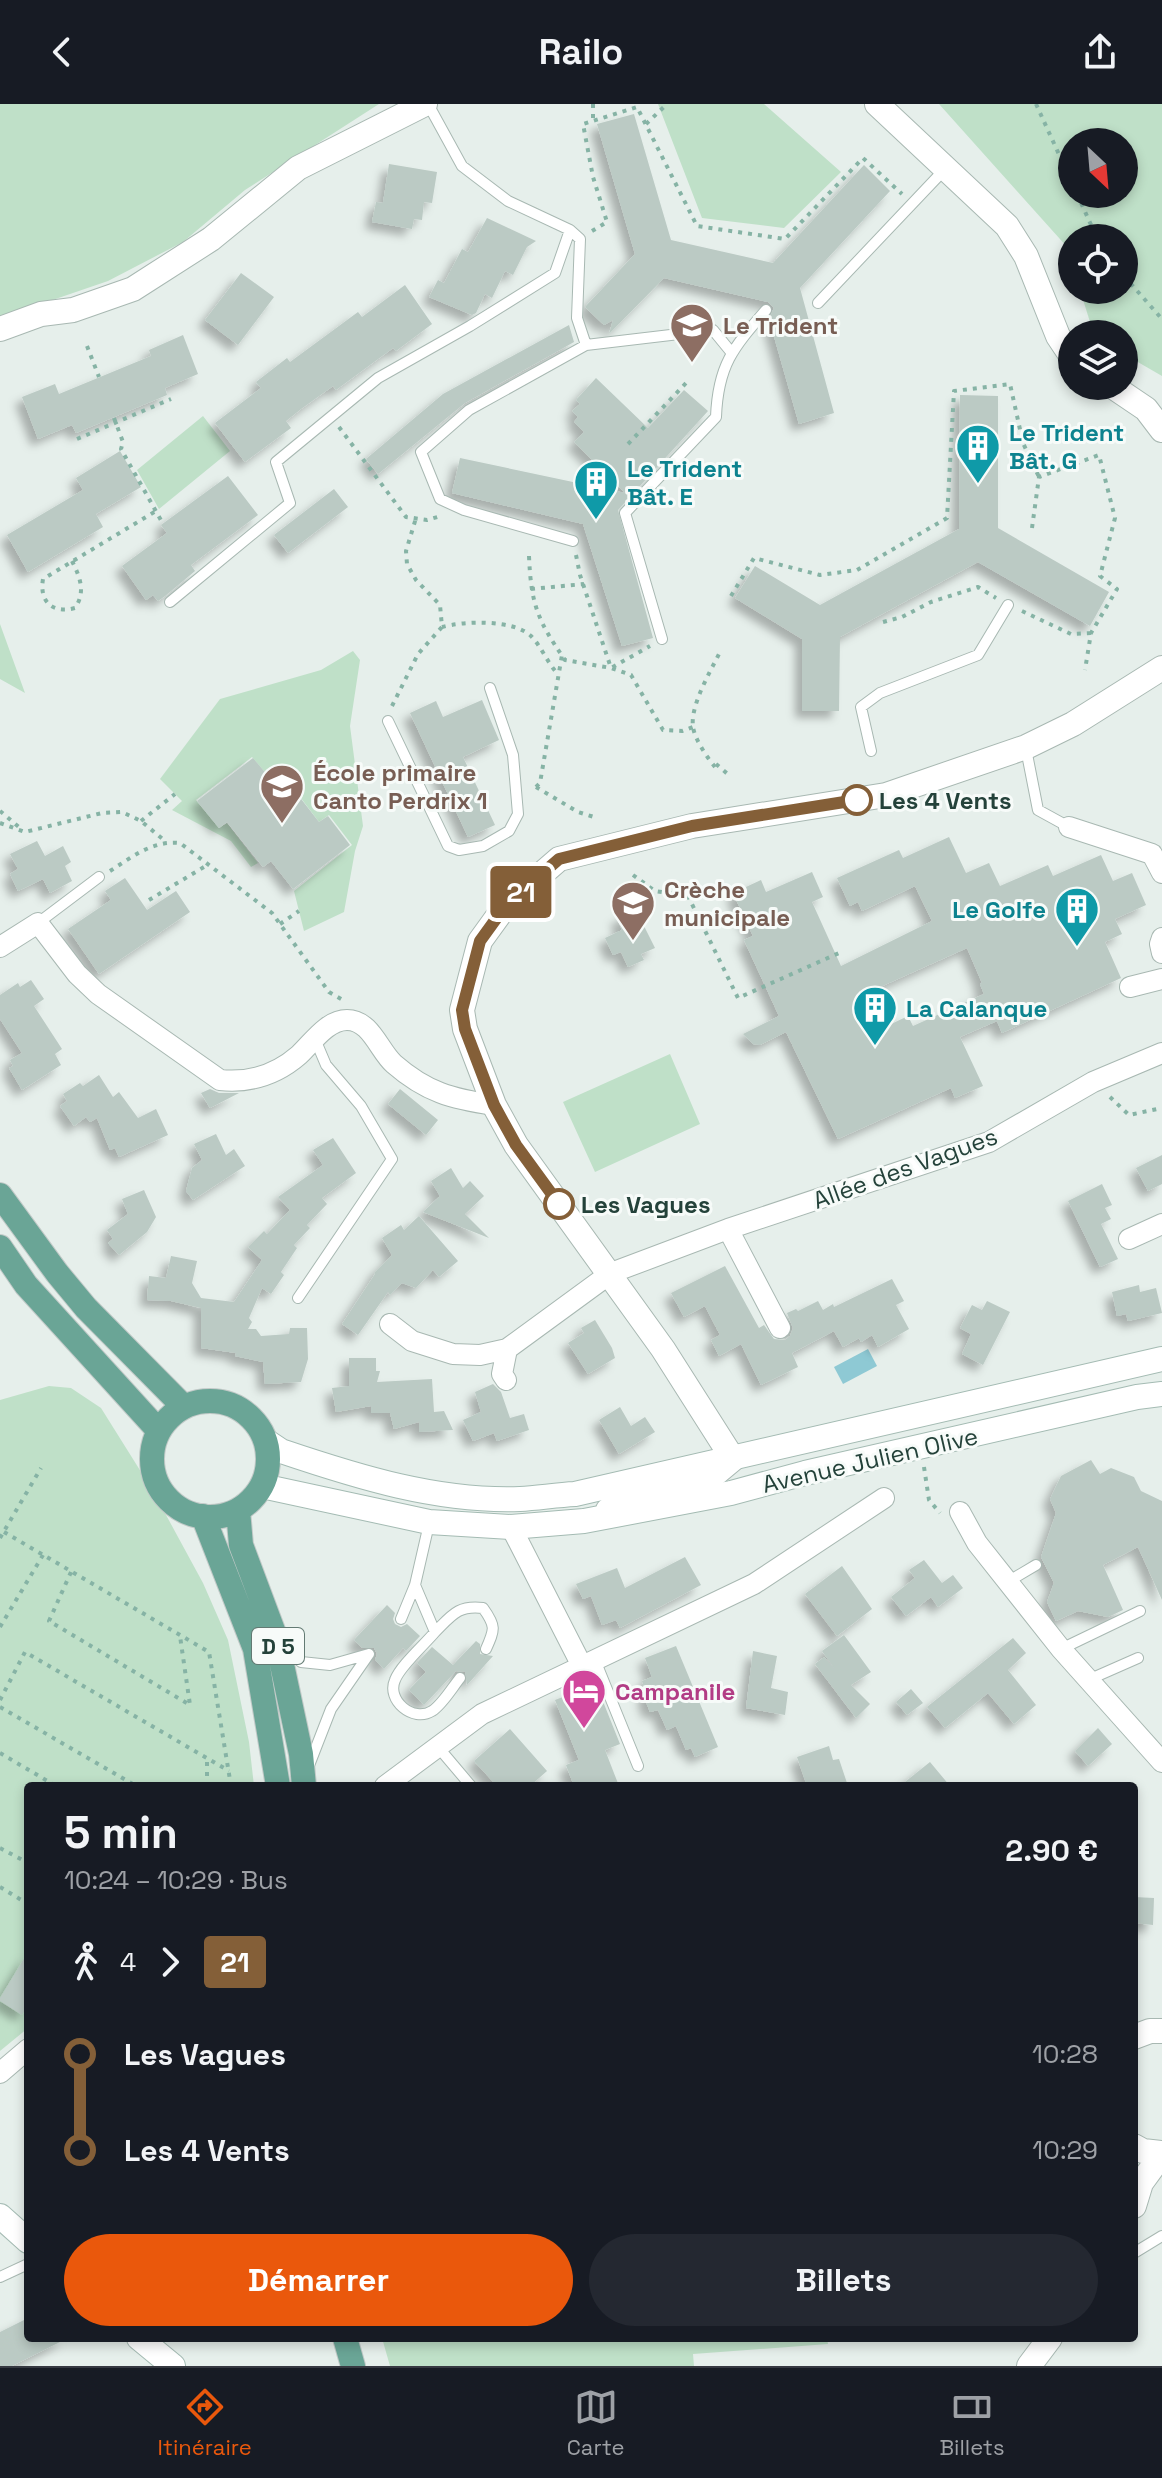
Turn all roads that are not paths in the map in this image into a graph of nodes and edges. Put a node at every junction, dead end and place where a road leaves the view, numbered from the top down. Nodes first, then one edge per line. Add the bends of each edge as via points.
1 (426, 104) edge
2 (877, 104) edge
3 (946, 168) junction
4 (570, 230) junction
5 (818, 303) dead end
6 (766, 310) dead end
7 (0, 329) edge
8 (1058, 336) edge
9 (586, 345) junction
10 (731, 352) junction
11 (1133, 400) edge
12 (1162, 430) edge
13 (573, 541) dead end
14 (170, 602) dead end
15 (1008, 605) road end
16 (662, 639) road end
17 (1162, 668) edge
18 (490, 688) dead end
19 (388, 721) road end
20 (1026, 747) junction
21 (871, 751) dead end
22 (1069, 827) joint
23 (1162, 873) edge
24 (99, 877) road end
25 (38, 923) junction
26 (1162, 938) edge
27 (0, 947) edge
28 (1162, 953) edge
29 (1162, 979) edge
30 (1130, 987) dead end
31 (314, 1037) junction
32 (1162, 1053) edge
33 (494, 1105) junction
34 (0, 1195) edge
35 (1162, 1224) edge
36 (728, 1229) junction
37 (1129, 1239) dead end
38 (0, 1247) edge
39 (611, 1273) junction
40 (298, 1298) dead end
41 (390, 1324) dead end
42 (780, 1328) dead end
43 (507, 1349) junction
44 (1162, 1359) edge
45 (506, 1380) dead end
46 (1160, 1394) edge
47 (183, 1406) junction
48 (158, 1430) junction
49 (266, 1441) junction
50 (733, 1459) junction
51 (262, 1486) junction
52 (884, 1498) dead end
53 (238, 1510) junction
54 (952, 1514) road end
55 (203, 1516) junction
56 (584, 1521) junction
57 (429, 1522) junction
58 (511, 1527) junction
59 (1036, 1565) dead end
60 (1009, 1581) junction
61 (415, 1585) junction
62 (1140, 1611) dead end
63 (401, 1619) dead end
64 (435, 1632) junction
65 (277, 1641) junction
66 (486, 1649) dead end
67 (1061, 1649) junction
68 (1138, 1658) dead end
69 (588, 1663) junction
70 (460, 1678) dead end
71 (1088, 1680) junction
72 (438, 1747) junction
73 (1162, 1762) edge
74 (638, 1766) dead end
75 (277, 1782) edge
76 (304, 1782) edge
77 (304, 1782) edge
78 (390, 1782) edge
79 (468, 1782) edge
80 (1162, 2031) edge
81 (1138, 2036) edge
82 (24, 2052) edge
83 (0, 2073) edge
84 (1138, 2147) edge
85 (1162, 2154) edge
86 (1138, 2193) edge
87 (1162, 2236) edge
88 (1138, 2251) edge
89 (24, 2266) edge
90 (0, 2277) edge
91 (144, 2342) edge
92 (346, 2342) edge
93 (363, 2342) edge
94 (1047, 2342) edge
95 (173, 2366) edge
96 (353, 2366) edge
97 (370, 2366) edge
98 (1029, 2366) edge

1 - 4 lane via 462,166 508,201
1 - 7 street via 298,168 211,239 133,289
2 - 3 street
3 - 5 lane
3 - 8 street via 1007,226 1026,256
4 - 9 lane via 580,239 577,318
4 - 14 lane via 555,273 378,378 276,462 290,503
6 - 10 lane
9 - 10 lane via 713,330
9 - 13 lane via 469,410 421,452 440,499
10 - 16 lane via 717,387 716,417 625,513
11 - 12 street
15 - 21 lane via 978,655 880,693 861,707
17 - 20 street
18 - 19 lane via 513,755 518,814 509,831 483,846 448,846
20 - 22 lane via 1038,810
20 - 33 street via 886,795 692,826 559,859 506,905 480,941 462,1010
22 - 23 street via 1152,854
24 - 25 lane
25 - 27 street
25 - 31 street via 98,994 220,1080 242,1082 273,1072
26 - 28 street
29 - 30 street
31 - 33 street via 343,1020 357,1021 392,1063 437,1094
31 - 40 lane via 326,1065 361,1106 392,1159
32 - 36 street, Allée des Vagues via 1093,1082 989,1142
33 - 39 street via 516,1145
34 - 47 main road via 86,1308
35 - 37 street
36 - 39 street, Allée des Vagues
36 - 42 street
38 - 48 main road via 26,1285
39 - 43 street, Allée des Vagues
39 - 50 street
41 - 43 street, Allée des Vagues via 412,1341 453,1354
43 - 45 street via 502,1374
44 - 50 street, Avenue Julien Olive
46 - 56 street, Avenue Julien Olive via 731,1493
47 - 48 main road
47 - 49 main road via 216,1400 248,1413
48 - 55 main road via 151,1458 158,1485 176,1506
49 - 50 street, Avenue Julien Olive via 281,1451 397,1486 492,1498 575,1494
49 - 51 main road via 269,1464
50 - 56 street, Avenue Julien Olive via 715,1474 625,1502
51 - 53 main road
51 - 57 street, Avenue Julien Olive
52 - 69 street via 754,1584
53 - 55 main road
53 - 65 main road, D 5 via 241,1545
54 - 60 street
55 - 75 main road, D 5 via 255,1649
56 - 58 street, Avenue Julien Olive
57 - 58 street, Avenue Julien Olive
57 - 61 lane
58 - 69 street
59 - 60 lane
60 - 67 street
61 - 63 lane
61 - 64 lane
62 - 67 lane
64 - 66 lane via 455,1612 468,1606 483,1608 494,1631
64 - 70 lane via 395,1679 398,1703 420,1715 433,1711
65 - 76 main road, D 5
65 - 77 lane via 301,1662 330,1665 369,1654 331,1709
67 - 71 street
68 - 71 lane
69 - 72 street via 482,1714
69 - 74 lane
71 - 73 street
72 - 78 street
72 - 79 lane
80 - 81 street
82 - 83 street
84 - 85 street
85 - 86 street
87 - 88 lane
89 - 90 lane
91 - 95 street
92 - 96 main road
93 - 97 main road
94 - 98 street

